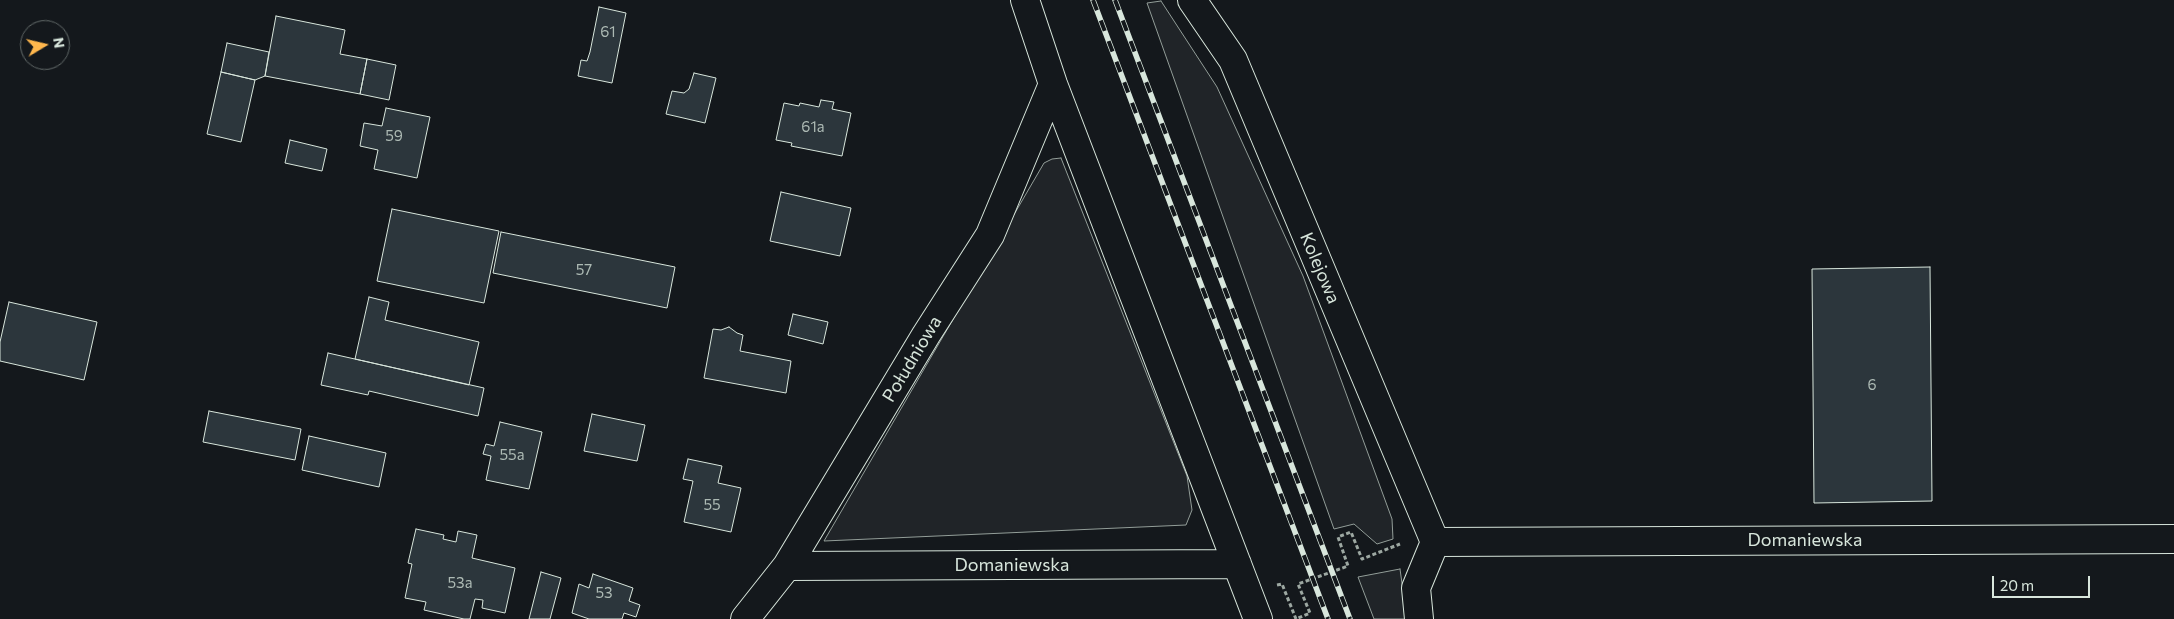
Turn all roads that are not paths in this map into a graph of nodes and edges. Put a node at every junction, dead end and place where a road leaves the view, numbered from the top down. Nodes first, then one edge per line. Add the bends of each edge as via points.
1 (1025, 0) edge
2 (1192, 0) edge
3 (1053, 84) junction
4 (2174, 539) edge
5 (1435, 542) junction
6 (1237, 564) junction
7 (786, 566) junction
8 (1254, 607) edge
9 (745, 619) edge
10 (1419, 619) edge

1 - 3 street
2 - 5 street, Kolejowa via 1233,60
3 - 6 street
3 - 7 street, Południowa via 990,235
4 - 5 street, Domaniewska
5 - 10 street via 1416,588
6 - 7 street, Domaniewska
6 - 8 street
7 - 9 street, Południowa

